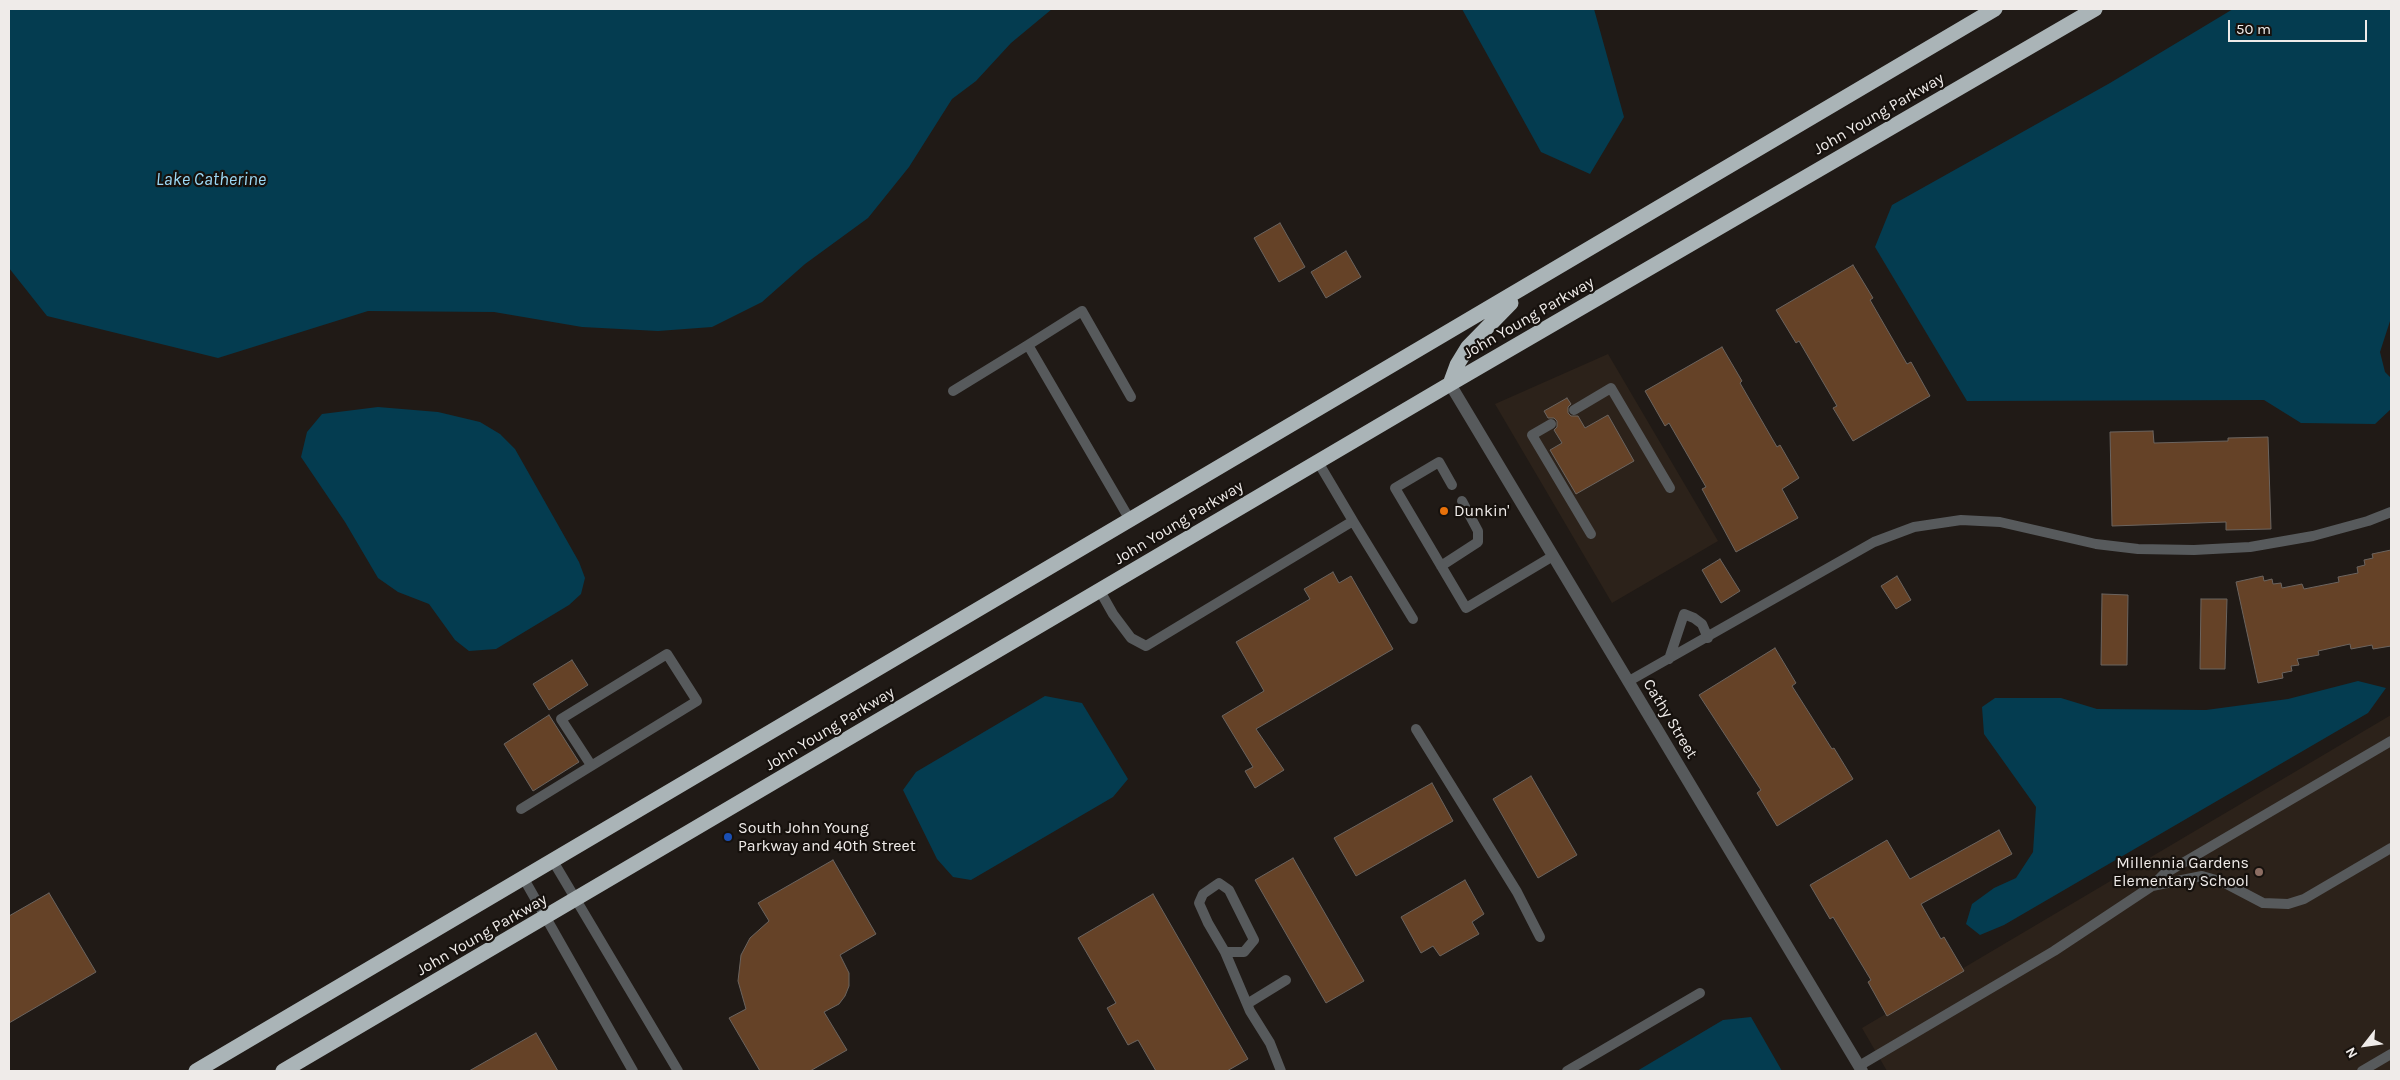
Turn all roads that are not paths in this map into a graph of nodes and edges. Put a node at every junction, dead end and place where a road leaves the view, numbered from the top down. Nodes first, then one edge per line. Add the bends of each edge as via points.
1 (1995, 9) edge
2 (2095, 9) edge
3 (1536, 280) junction
4 (1028, 345) junction
5 (1450, 384) junction
6 (954, 391) dead end
7 (1132, 397) dead end
8 (1574, 410) dead end
9 (1551, 424) dead end
10 (1318, 462) junction
11 (1452, 484) dead end
12 (1670, 488) dead end
13 (1462, 501) dead end
14 (2391, 512) edge
15 (1130, 520) junction
16 (1353, 520) junction
17 (1591, 534) dead end
18 (1553, 556) junction
19 (1441, 566) junction
20 (1100, 591) junction
21 (1413, 619) dead end
22 (1708, 638) junction
23 (1669, 659) junction
24 (1629, 682) junction
25 (1416, 729) dead end
26 (2391, 741) edge
27 (591, 765) junction
28 (521, 809) dead end
29 (2391, 848) edge
30 (553, 861) junction
31 (524, 879) junction
32 (2152, 886) junction
33 (576, 899) junction
34 (545, 918) junction
35 (1540, 937) dead end
36 (1225, 952) junction
37 (1286, 980) dead end
38 (1700, 993) dead end
39 (1247, 1004) junction
40 (2391, 1054) edge
41 (1860, 1069) edge
42 (196, 1071) edge
43 (285, 1071) edge
44 (633, 1071) edge
45 (678, 1071) edge
46 (1281, 1071) edge
47 (1567, 1071) edge
48 (2362, 1071) edge

1 - 3 highway, John Young Parkway
2 - 5 highway, John Young Parkway
3 - 5 highway via 1468,347 1456,365
3 - 15 highway, John Young Parkway
4 - 6 lane
4 - 7 lane via 1082,311
4 - 15 lane
5 - 10 highway, John Young Parkway
5 - 18 street, Cathy Street
8 - 12 lane via 1611,388
9 - 17 lane via 1532,435
10 - 16 lane
10 - 20 highway, John Young Parkway
11 - 19 lane via 1439,462 1395,488
13 - 19 lane via 1478,531 1478,542
14 - 22 lane via 2313,536 2250,547 2194,550 2096,544 2000,522 1960,520 1914,527 1874,542
15 - 30 highway, John Young Parkway
16 - 20 lane via 1146,646 1131,638
16 - 21 lane
18 - 19 lane via 1466,608
18 - 24 street, Cathy Street
20 - 33 highway, John Young Parkway
22 - 23 lane
22 - 23 lane via 1702,624 1684,614
23 - 24 lane
24 - 41 street, Cathy Street
25 - 35 lane
26 - 32 lane via 2164,874
27 - 27 lane via 697,701 667,654 561,719
27 - 28 lane
29 - 32 lane via 2304,899 2288,904 2264,903 2223,882 2202,876
30 - 31 highway, John Young Parkway
30 - 33 lane
31 - 34 lane
31 - 42 highway, John Young Parkway
32 - 41 lane via 2054,951
33 - 34 highway, John Young Parkway
33 - 45 lane
34 - 43 highway, John Young Parkway
34 - 44 lane
36 - 36 lane via 1199,903 1203,894 1219,883 1229,890 1254,940 1244,952
36 - 39 lane
37 - 39 lane
38 - 47 lane
39 - 46 lane via 1270,1043
40 - 48 lane

